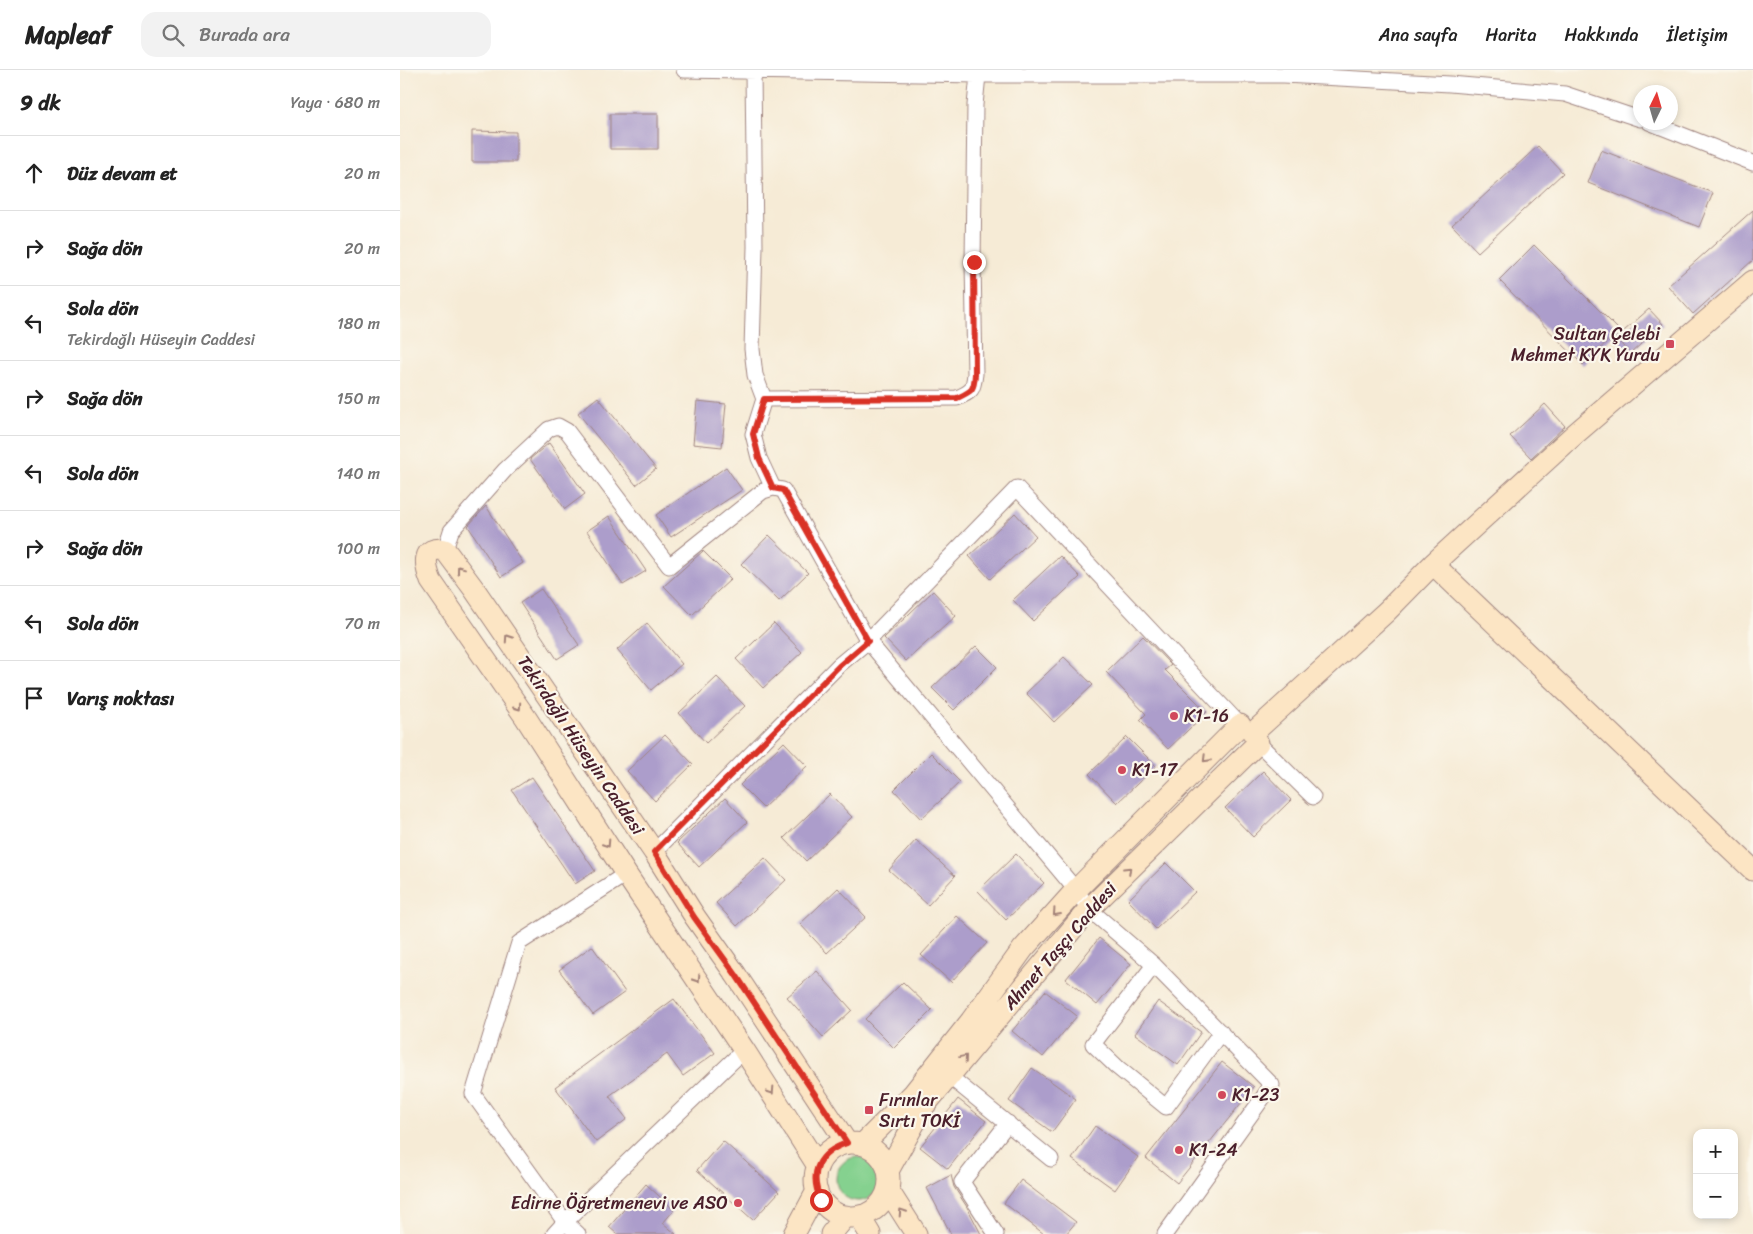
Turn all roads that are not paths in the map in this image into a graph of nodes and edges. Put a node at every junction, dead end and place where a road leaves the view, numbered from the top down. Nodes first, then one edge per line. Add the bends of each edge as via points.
1 (684, 70) edge
2 (753, 71) edge
3 (978, 75) junction
4 (1633, 117) edge
5 (1669, 130) edge
6 (1753, 163) edge
7 (1753, 281) edge
8 (764, 399) junction
9 (773, 488) junction
10 (445, 550) junction
11 (1433, 564) junction
12 (868, 641) junction
13 (1250, 733) junction
14 (1313, 797) dead end
15 (654, 852) junction
16 (1753, 870) edge
17 (626, 874) junction
18 (1076, 890) junction
19 (1089, 909) junction
20 (1154, 965) junction
21 (1221, 1032) junction
22 (744, 1050) junction
23 (949, 1076) junction
24 (1008, 1123) junction
25 (855, 1144) junction
26 (1051, 1159) dead end
27 (818, 1166) junction
28 (888, 1180) junction
29 (817, 1190) junction
30 (853, 1216) junction
31 (565, 1222) junction
32 (554, 1234) edge
33 (578, 1234) edge
34 (794, 1234) edge
35 (832, 1234) edge
36 (870, 1234) edge
37 (916, 1234) edge
38 (996, 1234) edge
39 (1165, 1234) edge

1 - 2 street
2 - 3 street
2 - 8 street via 755,247 752,349 755,375
3 - 4 street via 1284,75 1450,84 1565,94
3 - 8 street via 974,105 974,387 957,398
5 - 6 street
7 - 11 main road via 1576,434
8 - 9 street via 753,434 759,458
9 - 10 street via 763,491 669,566 568,432 558,426 549,429 505,470 451,531
9 - 12 street via 783,490
15 -> 10 main road, Tekirdağlı Hüseyin Caddesi
10 -> 17 main road via 431,550 426,557 425,568 431,581 526,718
11 - 13 main road via 1387,611
11 - 16 main road
12 - 13 street via 1017,488
12 - 15 street via 839,666
12 - 18 street
13 - 14 street
13 -> 18 main road, Ahmet Taşçı Caddesi
19 -> 13 main road, Ahmet Taşçı Caddesi
15 - 25 main road, Tekirdağlı Hüseyin Caddesi via 694,917
17 -> 22 main road
17 - 31 street via 519,943 473,1094
18 - 19 street
18 -> 25 main road, Ahmet Taşçı Caddesi via 1023,949 913,1094
19 - 20 street
23 -> 19 main road, Ahmet Taşçı Caddesi
20 - 21 street
20 - 21 street via 1093,1044 1166,1107
21 - 39 street via 1272,1085
22 -> 27 main road
22 - 31 street
23 - 24 street
23 - 28 main road, Ahmet Taşçı Caddesi via 924,1106
24 - 26 street
24 - 38 street via 962,1182
25 - 27 main road via 835,1147
25 - 28 main road via 874,1150 883,1159
27 - 29 main road
28 - 30 main road via 884,1199 877,1207 869,1213
37 -> 28 main road
29 - 30 main road via 828,1208
29 - 34 main road
30 - 35 main road
30 - 36 main road
31 - 32 street
31 - 33 street

